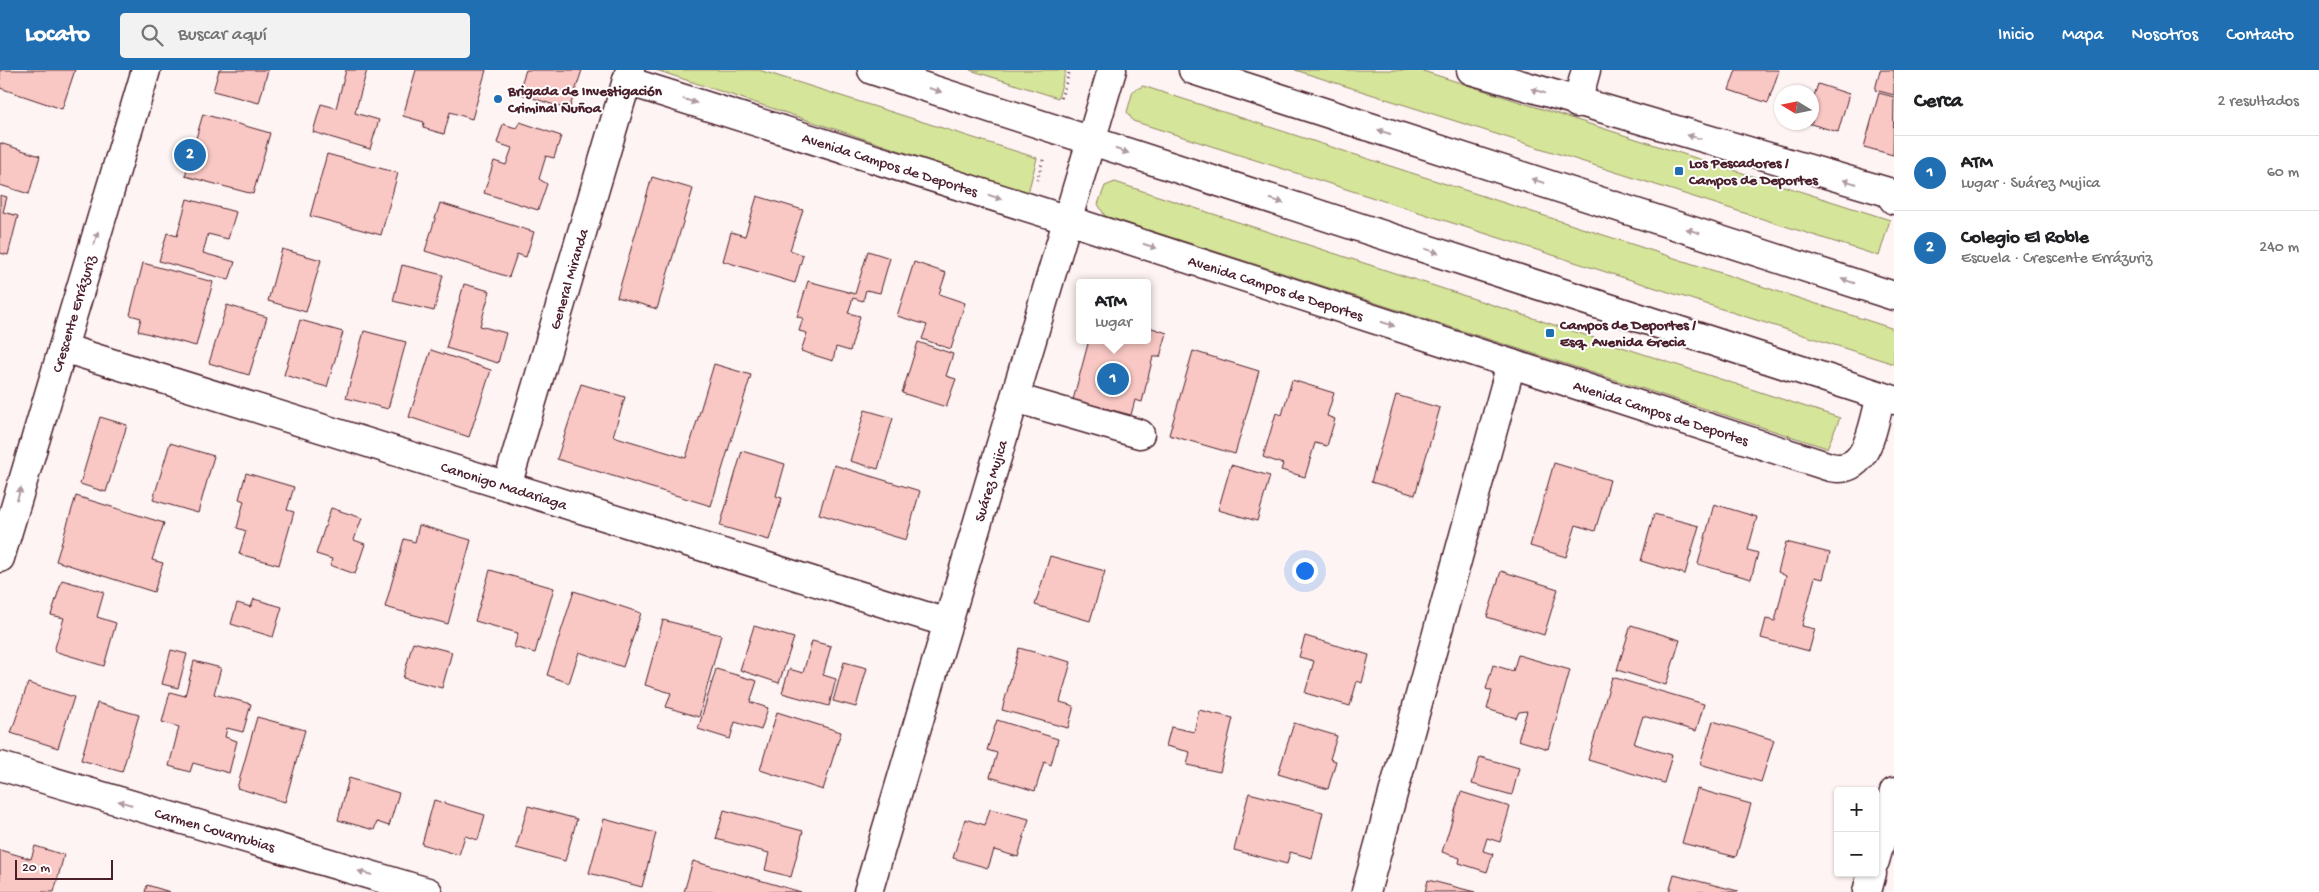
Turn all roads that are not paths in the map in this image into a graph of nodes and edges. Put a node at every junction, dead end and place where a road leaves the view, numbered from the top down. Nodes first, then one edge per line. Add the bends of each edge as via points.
1 (146, 70) edge
2 (872, 70) edge
3 (1112, 70) edge
4 (1193, 70) edge
5 (1471, 70) edge
6 (1586, 70) edge
7 (628, 76) edge
8 (1577, 103) junction
9 (1091, 141) junction
10 (1894, 200) edge
11 (1068, 220) junction
12 (1894, 296) edge
13 (63, 348) junction
14 (1511, 364) junction
15 (1015, 398) junction
16 (1888, 398) edge
17 (1140, 434) dead end
18 (507, 486) junction
19 (0, 558) edge
20 (948, 623) junction
21 (0, 766) edge
22 (1894, 792) edge
23 (1879, 846) edge
24 (1871, 877) edge
25 (428, 892) edge
26 (868, 892) edge
27 (1366, 892) edge
28 (1867, 892) edge

13 -> 1 street, Crescente Errázuriz
2 -> 9 street, Avenida Campos de Deportes
3 - 9 street, Suárez Mujica
12 -> 4 street
8 -> 5 street
6 - 8 street
7 -> 11 street, Avenida Campos de Deportes
7 - 18 street, General Miranda
10 -> 8 street via 1888,192
9 - 11 street, Suárez Mujica
9 -> 16 street, Avenida Campos de Deportes
11 -> 14 street, Avenida Campos de Deportes
11 - 15 street, Suárez Mujica
13 - 18 street, Canonigo Madariaga
19 -> 13 street, Crescente Errázuriz
14 - 16 street, Avenida Campos de Deportes via 1837,468 1852,465 1864,454
14 - 27 street
15 - 17 street
15 - 20 street, Suárez Mujica
18 - 20 street, Canonigo Madariaga
20 - 26 street, Suárez Mujica
25 -> 21 street, Carmen Covarrubias
22 - 23 street
24 - 28 street

